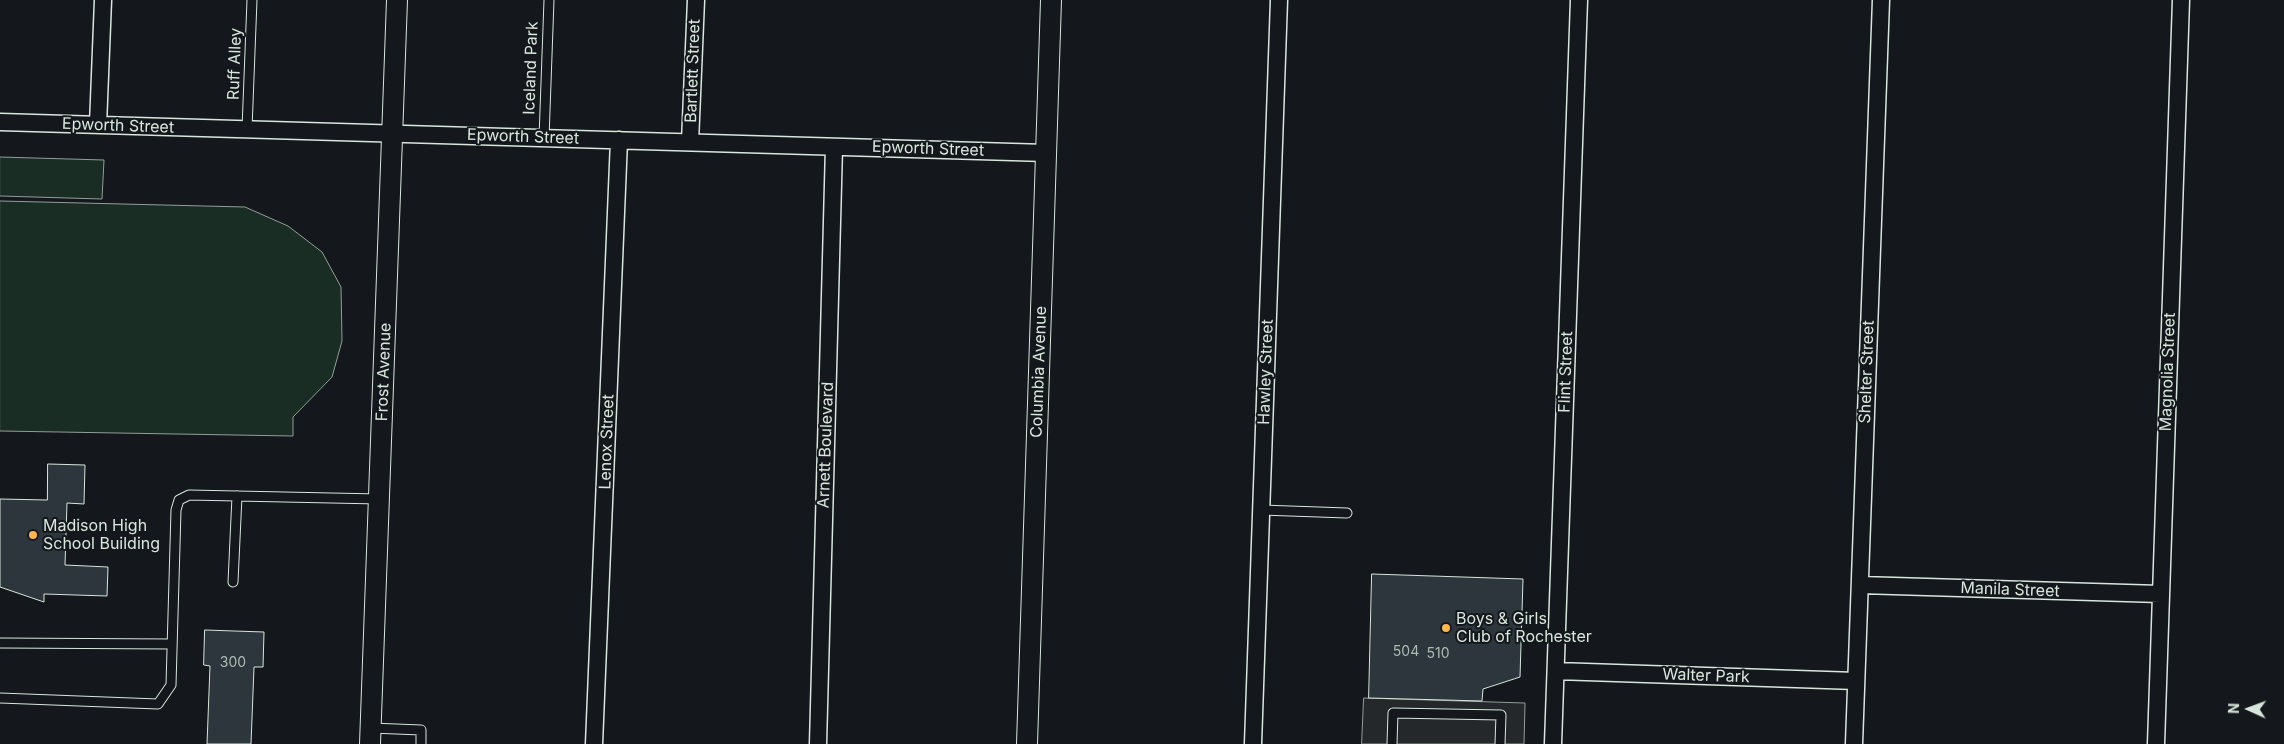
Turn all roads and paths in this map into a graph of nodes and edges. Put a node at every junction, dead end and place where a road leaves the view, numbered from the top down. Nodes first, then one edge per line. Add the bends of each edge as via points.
1 (103, 0) edge
2 (252, 0) edge
3 (397, 0) edge
4 (549, 0) edge
5 (696, 0) edge
6 (1051, 0) edge
7 (1278, 0) edge
8 (1579, 0) edge
9 (1881, 0) edge
10 (2181, 0) edge
11 (0, 122) edge
12 (98, 125) junction
13 (247, 129) junction
14 (392, 134) junction
15 (544, 138) junction
16 (619, 140) junction
17 (690, 142) junction
18 (834, 147) junction
19 (1046, 153) junction
20 (237, 496) junction
21 (379, 499) junction
22 (1261, 510) junction
23 (1347, 512) dead end
24 (234, 582) dead end
25 (1860, 585) junction
26 (2160, 594) junction
27 (0, 643) edge
28 (172, 644) junction
29 (1556, 671) junction
30 (1856, 682) junction
31 (0, 698) edge
32 (371, 736) edge
33 (421, 744) edge
34 (594, 744) edge
35 (818, 744) edge
36 (1027, 744) edge
37 (1252, 744) edge
38 (1392, 744) edge
39 (1500, 744) edge
40 (1553, 744) edge
41 (1854, 744) edge
42 (2156, 744) edge

1 - 12 street
2 - 13 lane, Ruff Alley
3 - 14 street, Frost Avenue
4 - 15 lane, Iceland Park
5 - 17 street, Bartlett Street
6 - 19 street, Columbia Avenue
7 - 22 street, Hawley Street
8 - 29 street, Flint Street
9 - 25 street, Shelter Street
10 - 26 street, Magnolia Street
11 - 12 street, Epworth Street
12 - 13 street, Epworth Street
13 - 14 street, Epworth Street
14 - 15 street, Epworth Street
14 - 21 street, Frost Avenue
15 - 16 street, Epworth Street
16 - 17 street, Epworth Street
16 - 34 street, Lenox Street
17 - 18 street, Epworth Street
18 - 19 street, Epworth Street
18 - 35 street, Arnett Boulevard
19 - 36 street, Columbia Avenue
20 - 21 lane
20 - 24 lane
20 - 28 lane via 189,495 179,500 176,510
21 - 32 street, Frost Avenue
22 - 23 lane
22 - 37 street, Hawley Street
25 - 26 street, Manila Street
25 - 30 street, Shelter Street
26 - 42 street, Magnolia Street
27 - 28 lane
28 - 31 lane via 171,685 158,704
29 - 30 street, Walter Park
29 - 40 street, Flint Street
30 - 41 street, Shelter Street
32 - 33 lane via 422,730
38 - 39 lane via 1393,713 1500,715

